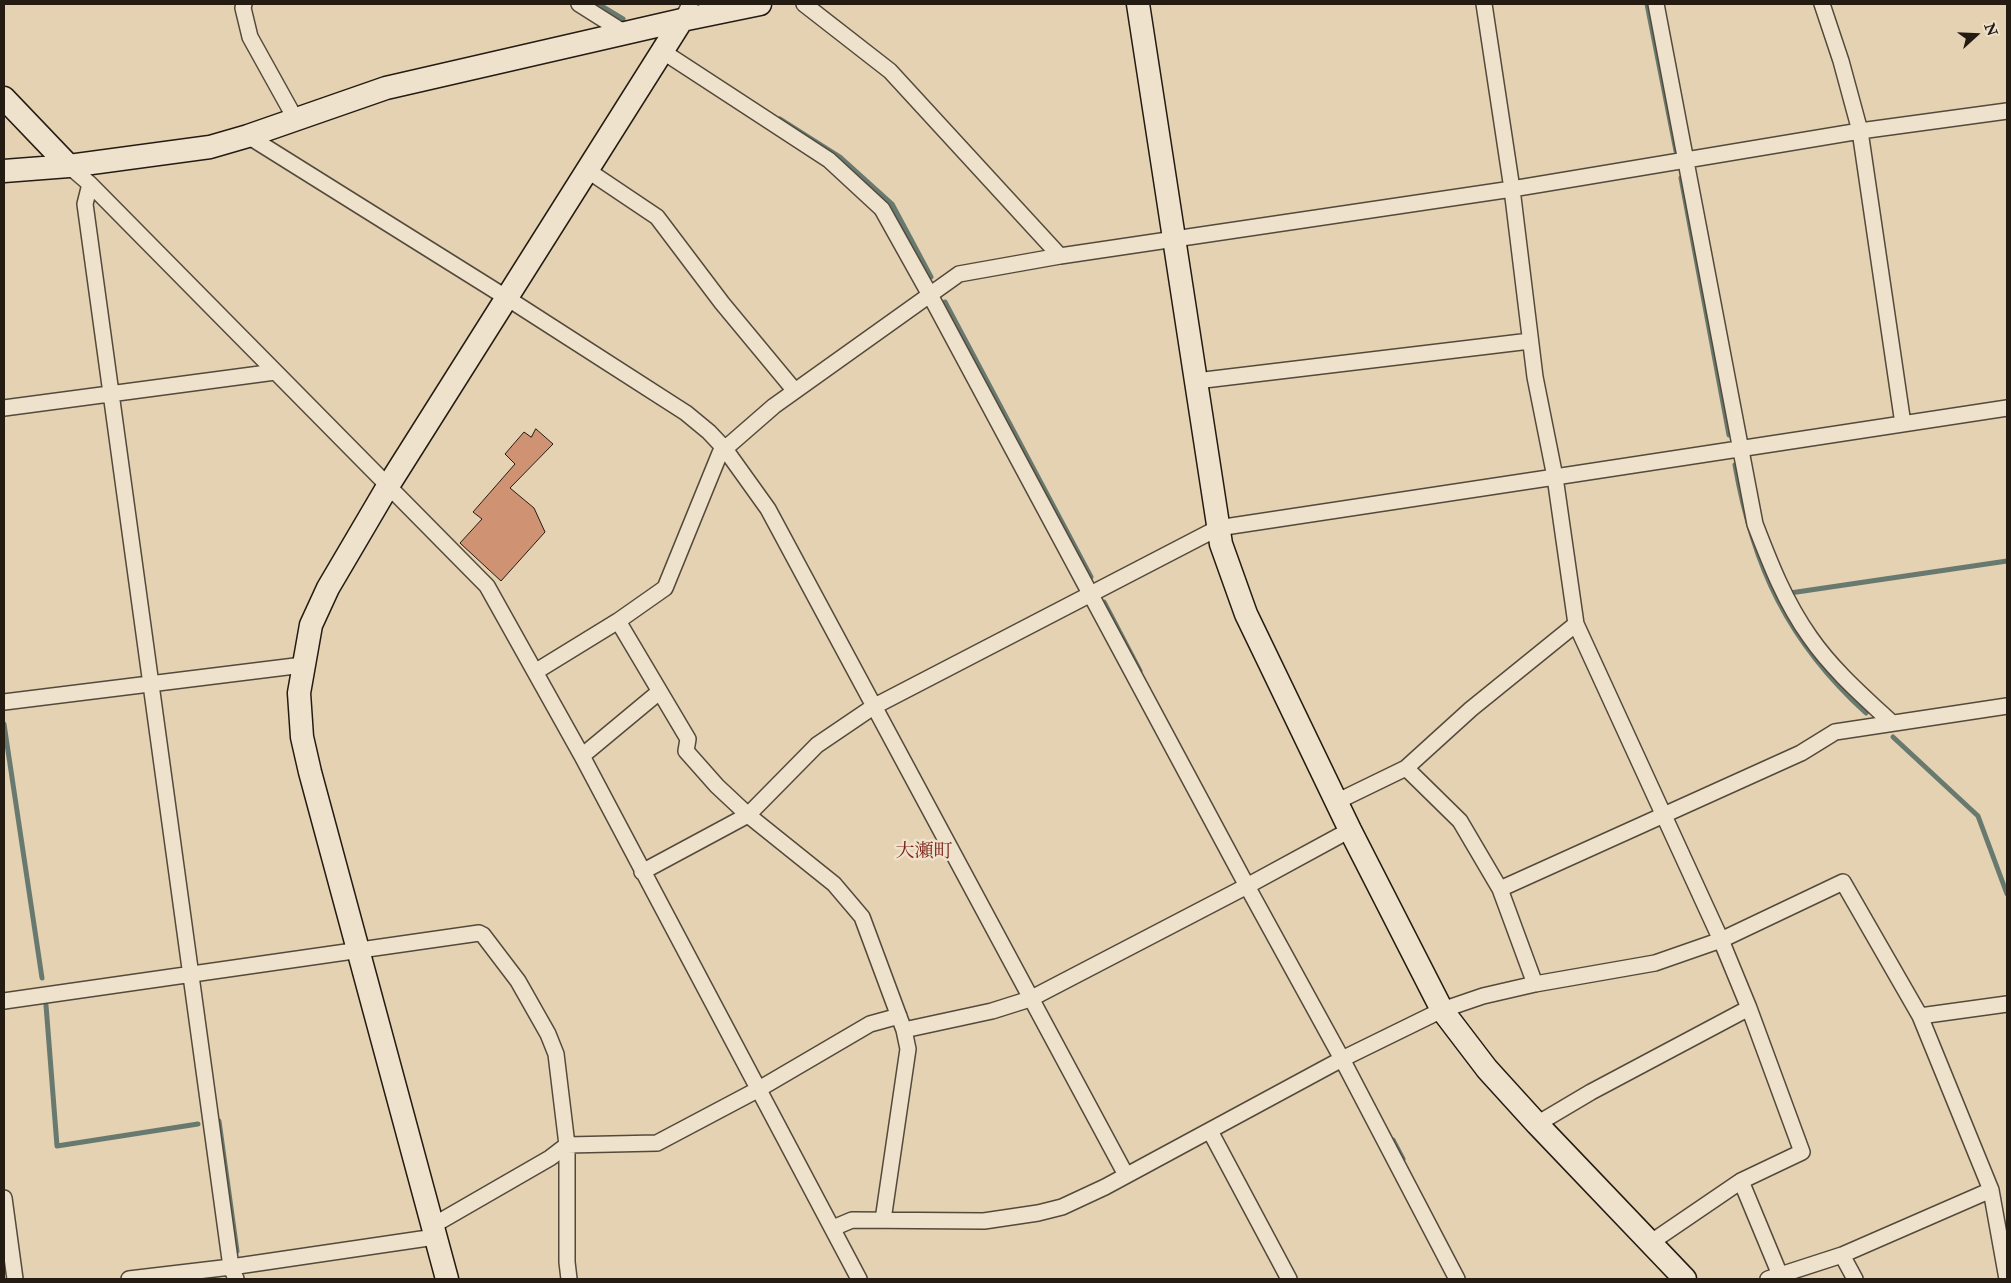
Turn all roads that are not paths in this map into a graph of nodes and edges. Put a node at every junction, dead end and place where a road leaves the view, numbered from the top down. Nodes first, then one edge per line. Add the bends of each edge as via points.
1 (244, 4) edge
2 (579, 4) edge
3 (760, 4) edge
4 (804, 4) edge
5 (1138, 4) edge
6 (1484, 4) edge
7 (1656, 4) edge
8 (1822, 4) edge
9 (686, 12) edge
10 (624, 33) junction
11 (662, 51) junction
12 (4, 98) edge
13 (2007, 111) edge
14 (296, 120) junction
15 (1860, 131) junction
16 (248, 136) junction
17 (1686, 160) junction
18 (69, 166) junction
19 (588, 170) junction
20 (4, 171) edge
21 (90, 184) junction
22 (1512, 189) junction
23 (1173, 239) junction
24 (1060, 256) junction
25 (930, 295) junction
26 (507, 298) junction
27 (1530, 341) junction
28 (275, 372) junction
29 (1196, 381) junction
30 (795, 391) junction
31 (110, 394) junction
32 (4, 408) edge
33 (2007, 408) edge
34 (1903, 424) junction
35 (725, 448) junction
36 (1741, 449) junction
37 (1555, 477) junction
38 (388, 486) junction
39 (1218, 528) junction
40 (1090, 593) junction
41 (618, 621) junction
42 (1576, 624) junction
43 (303, 665) junction
44 (535, 672) junction
45 (151, 684) junction
46 (659, 692) junction
47 (4, 702) edge
48 (2007, 706) edge
49 (873, 707) junction
50 (1892, 723) junction
51 (582, 756) junction
52 (1406, 768) junction
53 (1336, 802) junction
54 (1665, 814) junction
55 (748, 815) junction
56 (1350, 830) junction
57 (642, 872) junction
58 (1247, 886) junction
59 (1500, 889) junction
60 (1721, 940) junction
61 (357, 951) junction
62 (191, 975) junction
63 (1535, 984) junction
64 (1030, 999) junction
65 (4, 1001) edge
66 (2007, 1004) edge
67 (1749, 1008) junction
68 (1442, 1010) junction
69 (1920, 1016) junction
70 (901, 1023) junction
71 (1342, 1058) junction
72 (759, 1089) junction
73 (1536, 1124) junction
74 (1210, 1131) junction
75 (567, 1145) junction
76 (1126, 1175) junction
77 (1741, 1181) junction
78 (1990, 1190) junction
79 (4, 1198) edge
80 (883, 1220) junction
81 (834, 1228) junction
82 (433, 1231) junction
83 (1650, 1243) junction
84 (1842, 1255) junction
85 (234, 1273) edge
86 (1774, 1277) edge
87 (15, 1279) edge
88 (130, 1279) edge
89 (447, 1279) edge
90 (569, 1279) edge
91 (859, 1279) edge
92 (1289, 1279) edge
93 (1457, 1279) edge
94 (1685, 1279) edge
95 (1855, 1279) edge
96 (2007, 1279) edge

1 - 14 street via 250,37
2 - 10 street
3 - 9 street
4 - 24 street via 890,71
5 - 23 street
6 - 22 street
7 - 17 street
8 - 15 street
9 - 10 street
9 - 11 street
10 - 14 street via 386,88
11 - 19 street
11 - 25 street via 829,160 882,209
12 - 18 street
13 - 15 street
14 - 16 street
15 - 17 street
15 - 34 street
16 - 18 street via 210,147
16 - 26 street
17 - 22 street
17 - 36 street
18 - 20 street
18 - 21 street
19 - 26 street
19 - 30 street via 658,217 722,303
21 - 28 street
21 - 31 street via 85,204
22 - 23 street
22 - 27 street
23 - 24 street
23 - 29 street
24 - 25 street via 959,274
25 - 30 street
25 - 40 street
26 - 35 street via 686,413
26 - 38 street
27 - 29 street
27 - 37 street
28 - 31 street
28 - 38 street
29 - 39 street
30 - 35 street
31 - 32 street
31 - 45 street
33 - 34 street
34 - 36 street
35 - 41 street via 720,453 665,588
35 - 49 street via 768,509
36 - 37 street
36 - 50 street via 1755,524 1775,577 1810,638 1851,686
37 - 39 street
37 - 42 street
38 - 43 street via 328,588 311,625
38 - 44 street via 487,586
39 - 40 street
39 - 53 street via 1246,614
40 - 49 street
40 - 58 street
41 - 44 street
41 - 46 street
42 - 52 street via 1471,709
42 - 54 street
43 - 45 street
43 - 61 street via 299,693 302,737
44 - 51 street
45 - 47 street
45 - 62 street
46 - 51 street
46 - 55 street via 688,739 686,752
48 - 50 street
49 - 55 street via 817,745
49 - 64 street
50 - 54 street via 1835,732 1801,753
51 - 57 street
52 - 53 street
52 - 59 street via 1460,821
53 - 56 street
54 - 59 street
54 - 60 street
55 - 57 street
55 - 70 street via 834,884 862,918
56 - 58 street
56 - 68 street
57 - 72 street
58 - 64 street
58 - 71 street
59 - 63 street
60 - 63 street via 1655,963
60 - 67 street
60 - 69 street via 1843,882
61 - 62 street
61 - 75 street via 483,935 518,981 556,1054
61 - 82 street
62 - 65 street
62 - 85 street
63 - 68 street
64 - 70 street via 992,1011
64 - 76 street
66 - 69 street
67 - 73 street
67 - 77 street via 1802,1152
68 - 71 street
68 - 73 street via 1487,1069
69 - 78 street
70 - 72 street via 870,1024
70 - 80 street via 908,1049
71 - 74 street
71 - 93 street
72 - 75 street via 657,1143
72 - 81 street
73 - 83 street
74 - 76 street
74 - 92 street
75 - 82 street
75 - 90 street
76 - 80 street via 1062,1207 1038,1213 984,1221
77 - 83 street
77 - 86 street
78 - 84 street
78 - 96 street
79 - 87 street
80 - 81 street via 852,1220
81 - 91 street
82 - 85 street
82 - 89 street
83 - 94 street
84 - 86 street
84 - 95 street
85 - 88 street

